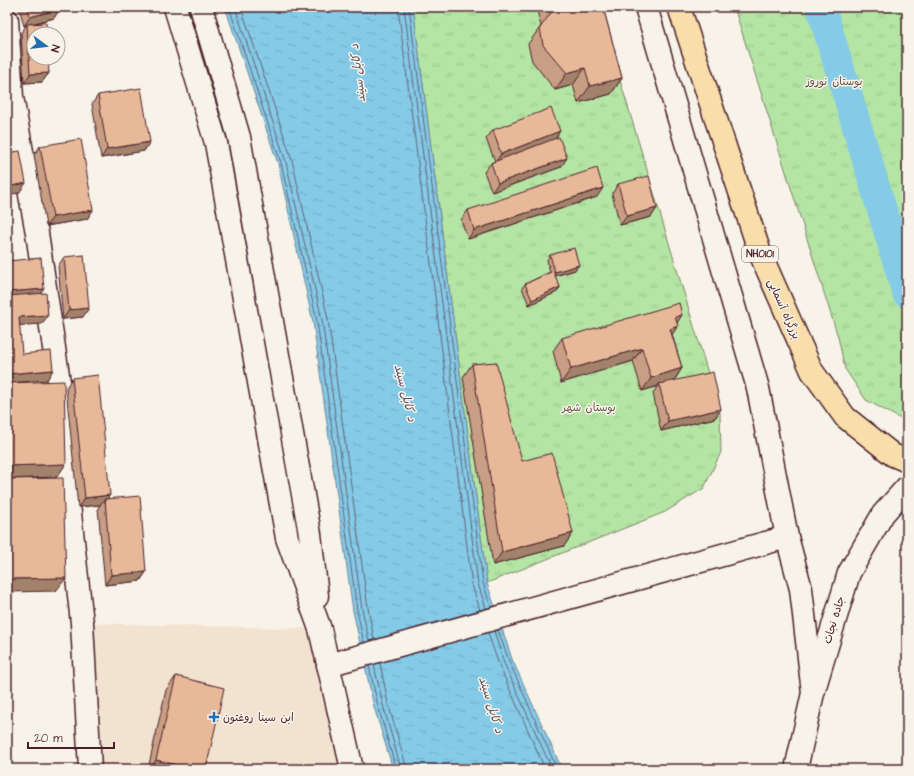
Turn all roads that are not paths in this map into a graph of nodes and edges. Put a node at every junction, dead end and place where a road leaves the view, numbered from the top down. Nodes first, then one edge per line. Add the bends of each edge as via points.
1 (175, 7) edge
2 (202, 7) edge
3 (646, 7) edge
4 (679, 7) edge
5 (7, 20) edge
6 (907, 460) edge
7 (907, 487) edge
8 (787, 537) junction
9 (320, 629) junction
10 (328, 665) junction
11 (813, 693) junction
12 (90, 769) edge
13 (352, 769) edge
14 (796, 769) edge

1 - 9 main road via 216,142 287,538
2 - 9 main road via 239,137 310,534
3 - 8 main road via 758,388
4 - 6 highway, بزرگراه آسمایی / NH0101 via 760,253 812,371 845,417 893,455
5 - 12 main road via 12,97 37,233 61,395 67,486 82,623
7 - 11 main road, جاده نجات via 883,514 849,573
8 - 10 main road
8 - 11 main road via 801,589
9 - 10 main road
10 - 13 main road
11 - 14 main road, جاده نجات

